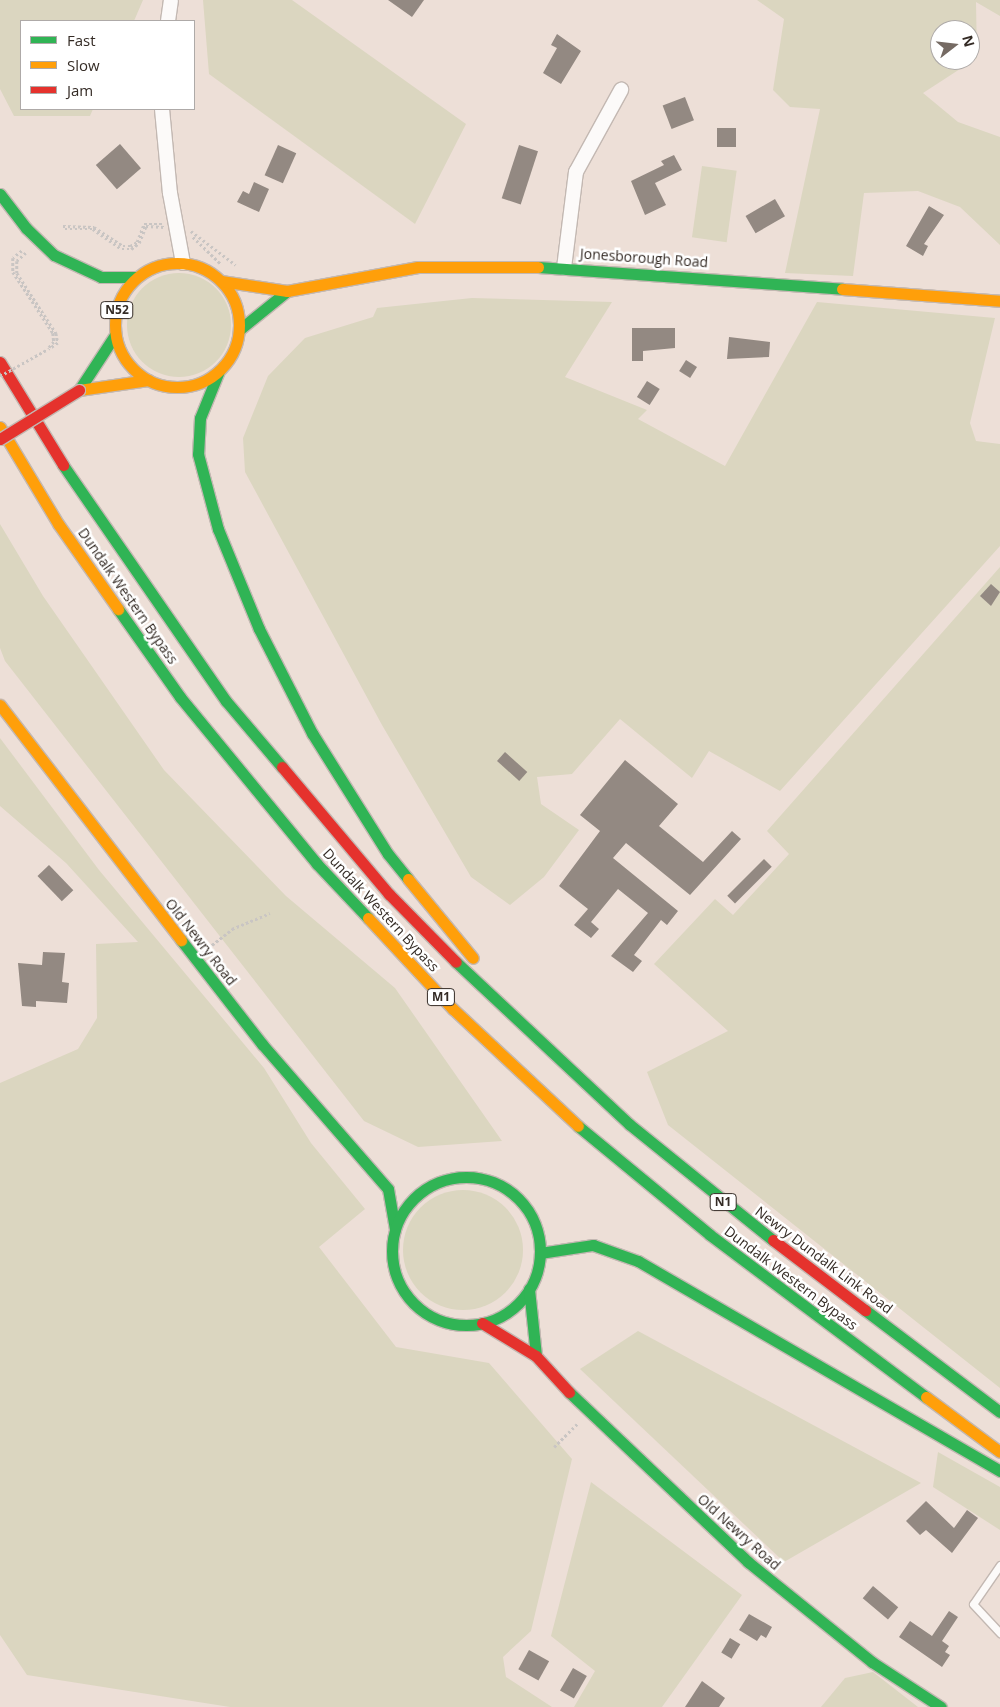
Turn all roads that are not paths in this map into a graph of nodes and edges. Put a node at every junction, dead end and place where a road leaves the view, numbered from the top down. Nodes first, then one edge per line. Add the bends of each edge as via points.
1 (171, 0) edge
2 (168, 20) edge
3 (621, 90) dead end
4 (162, 110) edge
5 (0, 194) edge
6 (183, 263) junction
7 (564, 268) junction
8 (136, 277) junction
9 (221, 281) junction
10 (287, 291) junction
11 (1000, 301) edge
12 (239, 330) junction
13 (115, 335) junction
14 (0, 362) edge
15 (220, 371) junction
16 (148, 380) junction
17 (79, 390) junction
18 (0, 427) edge
19 (0, 439) edge
20 (0, 705) edge
21 (588, 1088) junction
22 (388, 1190) junction
23 (423, 1190) junction
24 (395, 1229) junction
25 (540, 1253) junction
26 (529, 1289) junction
27 (482, 1323) junction
28 (536, 1356) junction
29 (1000, 1412) edge
30 (1000, 1452) edge
31 (1000, 1471) edge
32 (1000, 1565) edge
33 (1000, 1633) edge
34 (941, 1707) edge

1 - 2 street
3 - 7 street via 576,172
4 - 6 street via 181,229
5 - 8 main road via 26,228 54,255 77,269 101,277
6 - 8 main road via 165,263
6 - 9 main road via 204,268
7 - 10 main road, Jonesborough Road via 471,264 418,267
7 - 11 main road, Jonesborough Road
8 - 13 main road, N52 via 119,302
9 - 10 main road, Jonesborough Road
9 - 12 main road via 235,305
10 - 12 main road, Jonesborough Road
12 - 15 main road via 231,356
13 - 16 main road, N52 via 125,359
13 - 17 main road, N52
14 - 21 main road, Dundalk Western Bypass / M1 via 88,506 142,586 226,701 296,789 389,894
15 - 16 main road, N52 via 185,387
15 - 21 main road via 200,418 198,454 201,478 218,529 272,655 312,733 388,854 458,941
16 - 17 main road, N52
17 - 19 main road, N52, bridge
18 - 30 main road, Dundalk Western Bypass / M1 via 59,525 180,697 318,864 446,1002 569,1118 702,1230
20 - 22 main road, Old Newry Road via 195,958
21 - 29 main road, Newry Dundalk Link Road / N1 via 733,1210
22 - 23 main road
22 - 24 main road, Old Newry Road
23 - 24 main road via 406,1206
23 - 25 main road via 444,1180 467,1176 504,1188 527,1209 537,1230
24 - 27 main road via 392,1255 396,1272 412,1301 432,1317 448,1322
25 - 26 main road
25 - 31 main road via 593,1245 638,1261
26 - 27 main road via 506,1314
26 - 28 main road
27 - 28 main road, Old Newry Road
28 - 34 main road, Old Newry Road via 589,1412 748,1562 872,1662
32 - 33 lane via 973,1604

